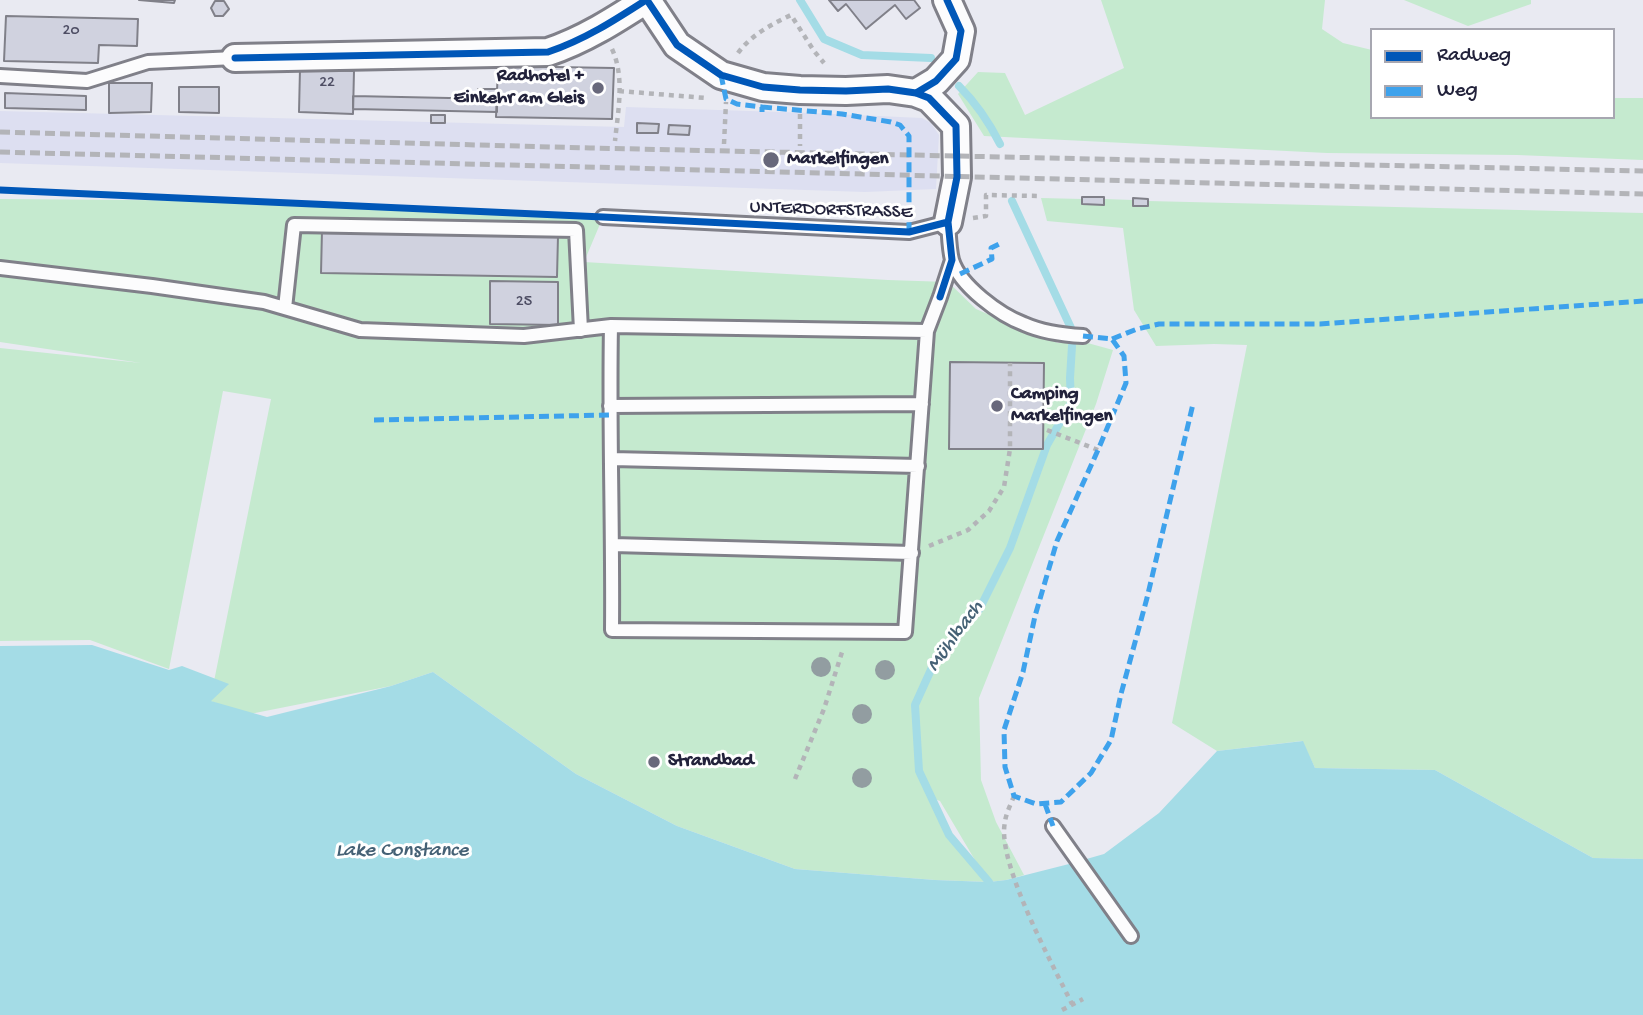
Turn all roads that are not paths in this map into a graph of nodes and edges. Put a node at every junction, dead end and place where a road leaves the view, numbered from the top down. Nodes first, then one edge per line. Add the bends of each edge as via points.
1 (647, 0) edge
2 (947, 0) edge
3 (235, 58) joint
4 (0, 76) edge
5 (916, 93) junction
6 (603, 216) dead end
7 (948, 222) junction
8 (952, 260) junction
9 (0, 268) edge
10 (285, 308) junction
11 (611, 327) junction
12 (581, 330) junction
13 (927, 331) junction
14 (1083, 336) dead end
15 (922, 404) junction
16 (610, 406) junction
17 (612, 459) junction
18 (918, 466) junction
19 (613, 545) junction
20 (912, 553) junction
21 (1054, 826) dead end
22 (1131, 936) dead end

1 - 3 street via 572,44 548,52
1 - 5 street via 677,45 720,91 763,87
2 - 5 street via 961,31 956,59
3 - 4 lane via 148,62 87,81
5 - 7 street via 929,98 956,126 957,177
6 - 7 lane, UNTERDORFSTRASSE via 909,232
7 - 8 lane
8 - 13 lane
8 - 14 lane via 986,302 1024,324
9 - 10 lane
10 - 12 lane via 360,330 524,336
10 - 12 lane via 294,225 576,230
11 - 12 lane
11 - 13 lane
11 - 16 lane
13 - 15 lane
15 - 16 lane
15 - 18 lane
16 - 17 lane
17 - 18 lane
17 - 19 lane
18 - 20 lane
19 - 20 lane
19 - 20 lane via 612,629 905,632
21 - 22 lane

